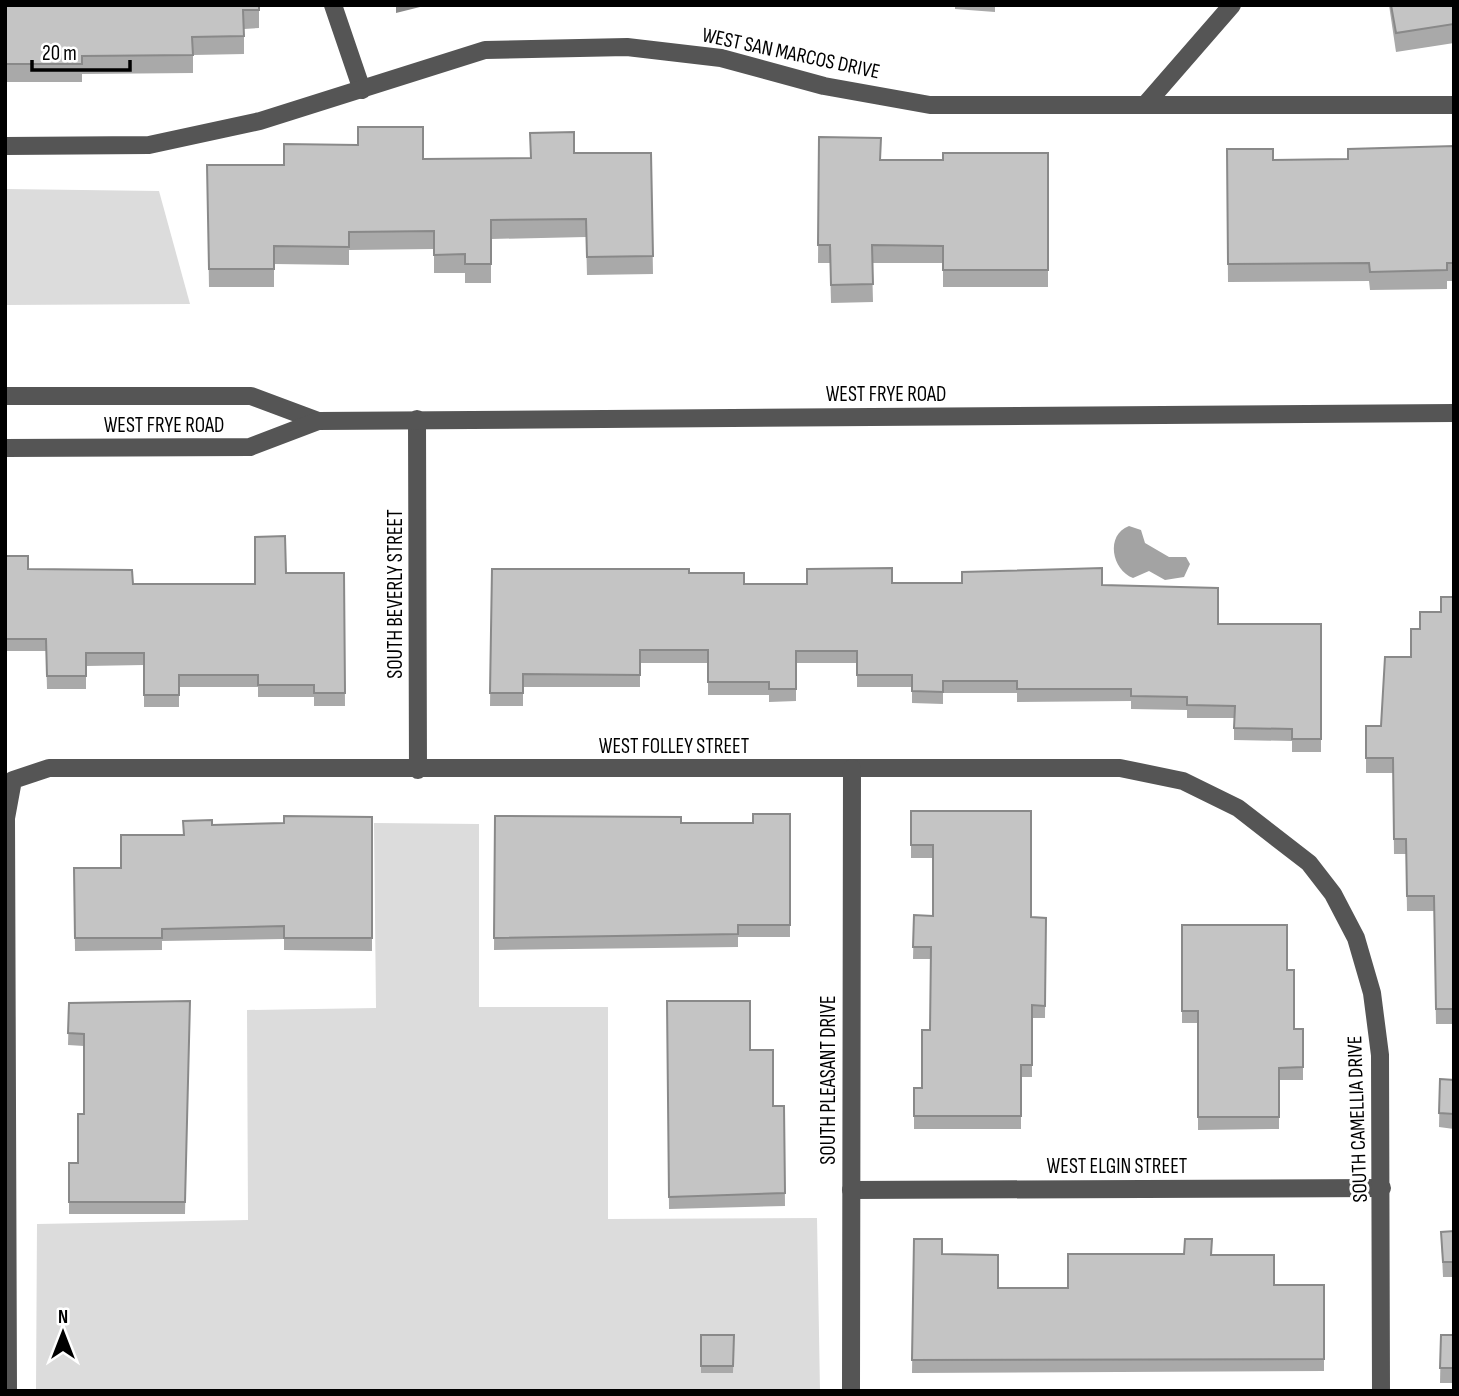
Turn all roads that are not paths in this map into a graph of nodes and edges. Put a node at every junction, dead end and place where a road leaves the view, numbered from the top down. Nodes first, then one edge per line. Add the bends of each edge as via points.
1 (333, 5) edge
2 (1232, 5) edge
3 (362, 90) junction
4 (1145, 105) junction
5 (1454, 105) edge
6 (5, 146) edge
7 (5, 396) edge
8 (1454, 413) edge
9 (417, 419) junction
10 (318, 421) junction
11 (5, 448) edge
12 (852, 768) junction
13 (418, 770) junction
14 (1309, 863) joint
15 (1382, 1188) junction
16 (851, 1190) junction
17 (7, 1316) edge
18 (8, 1391) edge
19 (851, 1391) edge
20 (1381, 1391) edge

1 - 3 street
2 - 4 street
3 - 4 street, WEST SAN MARCOS DRIVE via 485,51 627,47 721,58 824,86 930,105
3 - 6 street, WEST SAN MARCOS DRIVE via 260,121 149,145
4 - 5 street, WEST SAN MARCOS DRIVE
7 - 10 street, WEST FRYE ROAD via 251,396
8 - 9 street, WEST FRYE ROAD
9 - 10 street, WEST FRYE ROAD
9 - 13 street, SOUTH BEVERLY STREET
10 - 11 street, WEST FRYE ROAD via 250,447
12 - 13 street, WEST FOLLEY STREET
12 - 14 street, WEST FOLLEY STREET via 1119,768 1183,780 1238,808
12 - 16 street, SOUTH PLEASANT DRIVE
13 - 17 street, WEST FOLLEY STREET via 49,768 13,780 6,818
14 - 15 street, SOUTH CAMELLIA DRIVE via 1333,894 1356,938 1372,993 1380,1055
15 - 16 street, WEST ELGIN STREET
15 - 20 street, SOUTH CAMELLIA DRIVE
16 - 19 street, SOUTH PLEASANT DRIVE
17 - 18 street

